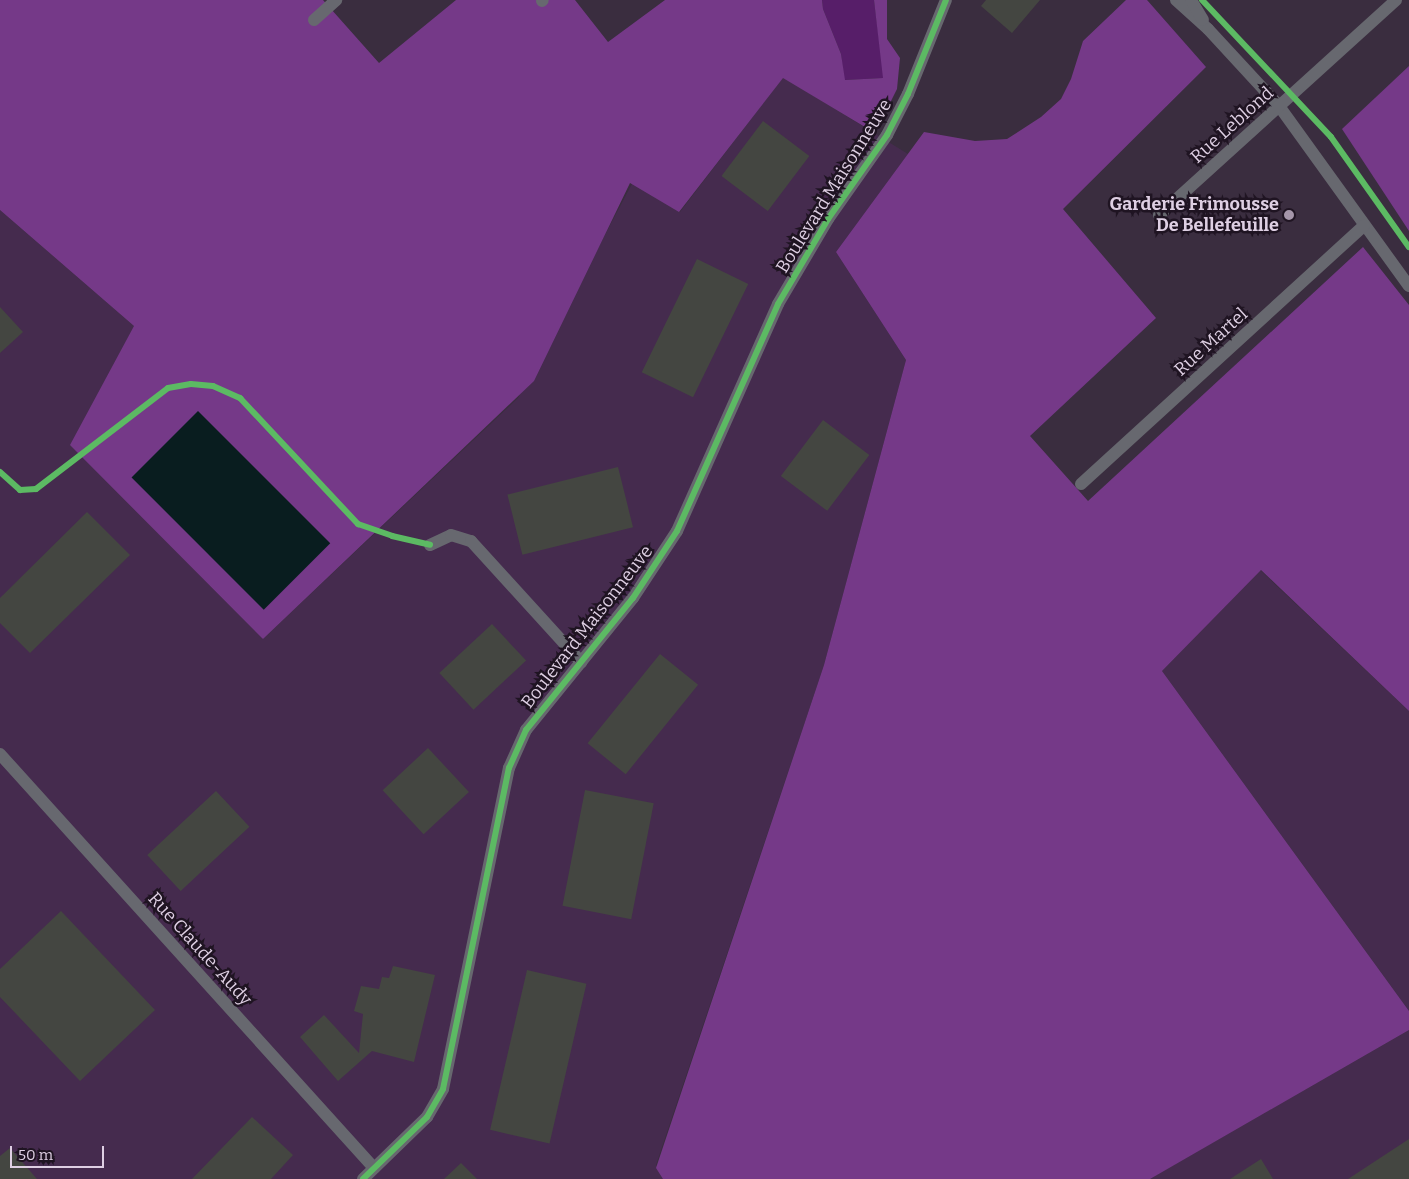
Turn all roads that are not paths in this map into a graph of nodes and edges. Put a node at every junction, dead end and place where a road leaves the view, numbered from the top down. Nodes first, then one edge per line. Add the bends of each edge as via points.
1 (336, 0) edge
2 (946, 0) edge
3 (1396, 0) edge
4 (1183, 1) edge
5 (314, 20) dead end
6 (1279, 106) junction
7 (1159, 215) dead end
8 (1364, 226) junction
9 (1409, 286) edge
10 (1081, 484) dead end
11 (430, 545) dead end
12 (581, 662) junction
13 (0, 754) edge
14 (374, 1168) junction
15 (363, 1179) edge

1 - 5 street
2 - 12 street, Boulevard Maisonneuve via 900,112 828,220 778,304 677,532 653,571
3 - 6 street, Rue Leblond
4 - 6 street
6 - 7 street, Rue Leblond
6 - 8 street
8 - 9 street
8 - 10 street, Rue Martel
11 - 12 street via 450,535 471,541
12 - 14 street, Boulevard Maisonneuve via 526,730 509,768 443,1088 427,1117
13 - 14 street, Rue Claude-Audy
14 - 15 street, Boulevard Maisonneuve

